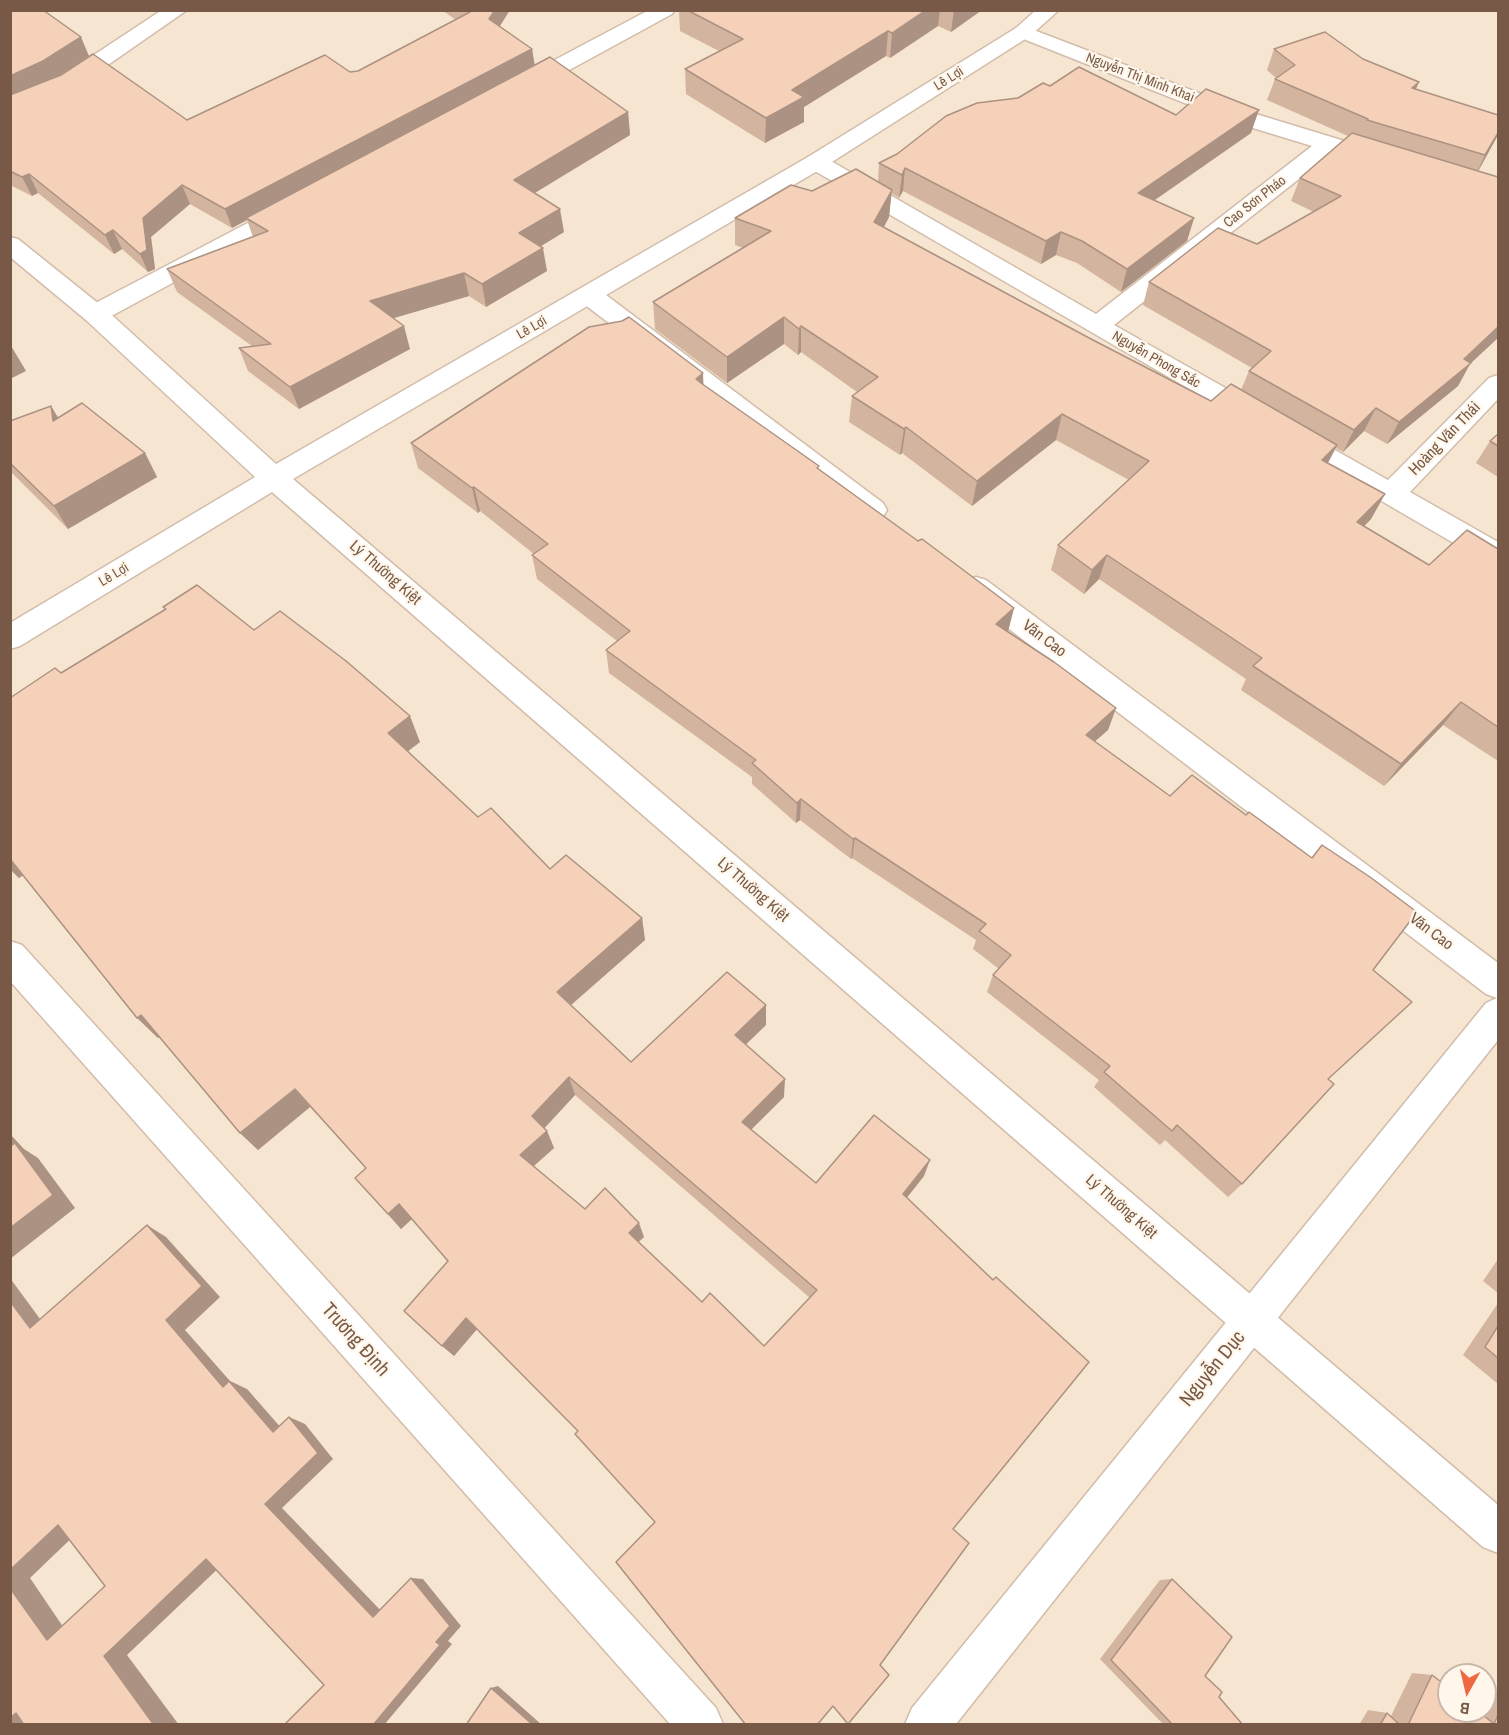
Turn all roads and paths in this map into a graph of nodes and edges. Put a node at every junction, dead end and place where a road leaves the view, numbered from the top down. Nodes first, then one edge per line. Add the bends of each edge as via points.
1 (177, 10) edge
2 (665, 10) edge
3 (1048, 10) edge
4 (1023, 32) junction
5 (506, 95) edge
6 (10, 111) edge
7 (1329, 144) junction
8 (816, 162) junction
9 (1397, 164) edge
10 (306, 202) edge
11 (10, 244) edge
12 (589, 295) junction
13 (94, 314) junction
14 (1097, 326) junction
15 (1498, 384) edge
16 (274, 478) junction
17 (1391, 494) junction
18 (892, 524) edge
19 (1498, 555) edge
20 (958, 574) edge
21 (10, 638) edge
22 (10, 956) edge
23 (1498, 983) edge
24 (1498, 1014) edge
25 (1252, 1320) junction
26 (1498, 1532) edge
27 (700, 1725) edge
28 (928, 1725) edge

1 - 6 street via 61,87
2 - 5 street
3 - 4 street, Lê Lợi
4 - 7 street, Nguyễn Thị Minh Khai via 1238,116
4 - 8 street, Lê Lợi
7 - 9 street, Nguyễn Thị Minh Khai
7 - 14 street, Cao Sơn Pháo
8 - 12 street, Lê Lợi
8 - 14 street, Nguyễn Phong Sắc
10 - 13 street
11 - 13 street, Lý Thường Kiệt
12 - 16 street, Lê Lợi
12 - 18 street
13 - 16 street, Lý Thường Kiệt
14 - 17 street, Nguyễn Phong Sắc
15 - 17 street, Hoàng Văn Thái
16 - 21 street, Lê Lợi
16 - 25 street, Lý Thường Kiệt
17 - 19 street, Nguyễn Phong Sắc
20 - 23 street, Văn Cao
22 - 27 street, Trương Định
24 - 25 street, Nguyễn Dục
25 - 26 street, Lý Thường Kiệt
25 - 28 street, Nguyễn Dục

